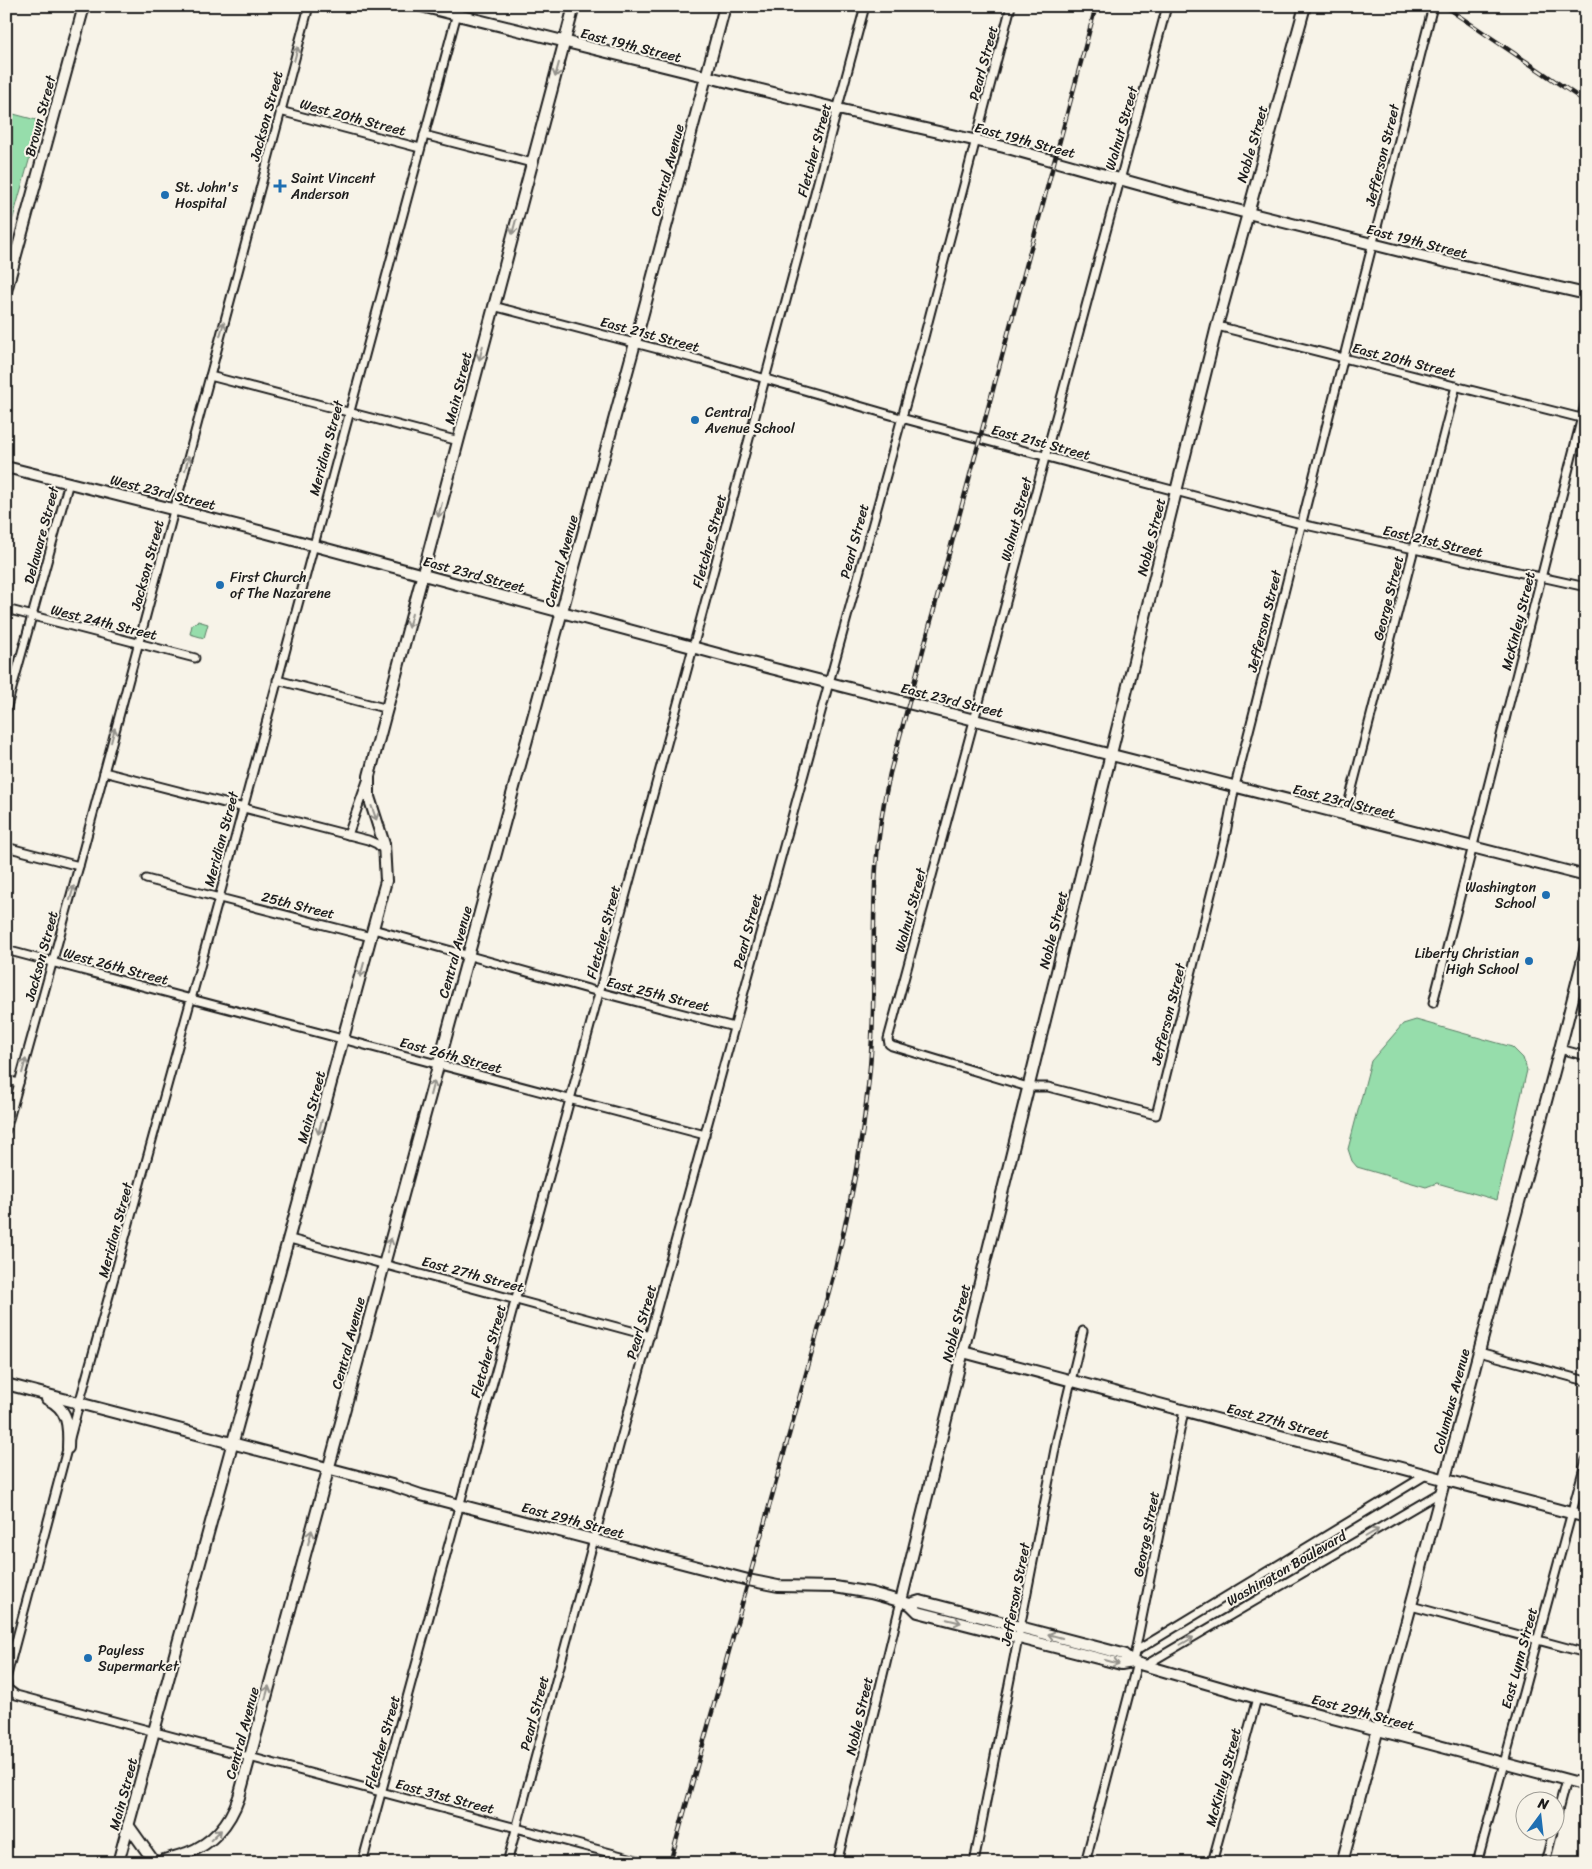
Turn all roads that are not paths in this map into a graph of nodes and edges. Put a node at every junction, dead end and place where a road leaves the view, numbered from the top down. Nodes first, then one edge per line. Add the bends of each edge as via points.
1 (84, 6) edge
2 (309, 6) edge
3 (421, 6) edge
4 (574, 6) edge
5 (725, 6) edge
6 (865, 6) edge
7 (1011, 6) edge
8 (1168, 6) edge
9 (1305, 6) edge
10 (1433, 6) edge
11 (458, 11) edge
12 (564, 43) junction
13 (706, 77) junction
14 (838, 109) junction
15 (280, 111) junction
16 (424, 135) junction
17 (976, 141) junction
18 (420, 148) junction
19 (532, 163) junction
20 (1120, 180) junction
21 (1247, 213) junction
22 (1373, 244) junction
23 (6, 291) edge
24 (1586, 294) edge
25 (493, 306) junction
26 (1217, 326) junction
27 (635, 343) junction
28 (1343, 358) junction
29 (210, 376) junction
30 (765, 380) junction
31 (1456, 386) junction
32 (1586, 401) edge
33 (349, 412) junction
34 (901, 418) junction
35 (1584, 418) edge
36 (459, 441) junction
37 (1046, 457) junction
38 (6, 467) edge
39 (69, 482) junction
40 (1177, 491) junction
41 (175, 510) junction
42 (1301, 524) junction
43 (313, 545) junction
44 (1414, 549) junction
45 (423, 574) junction
46 (1542, 578) junction
47 (1586, 587) edge
48 (6, 609) edge
49 (562, 612) junction
50 (32, 616) junction
51 (138, 643) junction
52 (693, 648) junction
53 (195, 658) dead end
54 (277, 680) junction
55 (828, 683) junction
56 (388, 709) junction
57 (6, 710) edge
58 (974, 720) junction
59 (1111, 755) junction
60 (104, 772) junction
61 (369, 776) junction
62 (1235, 786) junction
63 (243, 808) junction
64 (1345, 816) junction
65 (348, 835) junction
66 (6, 847) edge
67 (1473, 847) junction
68 (385, 851) junction
69 (79, 866) junction
70 (1586, 876) edge
71 (146, 879) dead end
72 (219, 898) junction
73 (372, 933) junction
74 (1586, 947) edge
75 (6, 950) edge
76 (468, 955) junction
77 (52, 962) junction
78 (599, 992) junction
79 (191, 999) junction
80 (1433, 1003) dead end
81 (734, 1026) junction
82 (343, 1039) junction
83 (1560, 1049) junction
84 (1586, 1056) edge
85 (438, 1064) junction
86 (6, 1080) edge
87 (19, 1083) junction
88 (1028, 1086) junction
89 (570, 1099) junction
90 (6, 1130) edge
91 (705, 1135) junction
92 (290, 1239) junction
93 (384, 1264) junction
94 (516, 1300) junction
95 (1083, 1331) dead end
96 (650, 1336) junction
97 (962, 1352) junction
98 (1479, 1352) junction
99 (1071, 1380) junction
100 (1586, 1380) edge
101 (6, 1384) edge
102 (23, 1389) junction
103 (79, 1404) junction
104 (1184, 1411) junction
105 (232, 1444) junction
106 (68, 1448) junction
107 (1586, 1460) edge
108 (329, 1470) junction
109 (1426, 1475) junction
110 (1444, 1480) junction
111 (1441, 1492) junction
112 (459, 1504) junction
113 (1571, 1513) junction
114 (1586, 1517) edge
115 (594, 1540) junction
116 (906, 1602) junction
117 (1411, 1606) junction
118 (1020, 1632) junction
119 (1537, 1640) junction
120 (1136, 1651) junction
121 (1586, 1653) edge
122 (1138, 1664) junction
123 (6, 1682) edge
124 (1257, 1698) junction
125 (1378, 1730) junction
126 (154, 1732) junction
127 (249, 1757) junction
128 (1504, 1763) junction
129 (1566, 1780) junction
130 (1586, 1785) edge
131 (381, 1792) junction
132 (1563, 1792) edge
133 (128, 1826) junction
134 (517, 1828) junction
135 (1550, 1842) edge
136 (118, 1863) edge
137 (156, 1863) edge
138 (362, 1863) edge
139 (507, 1863) edge
140 (648, 1863) edge
141 (837, 1863) edge
142 (974, 1863) edge
143 (1085, 1863) edge
144 (1212, 1863) edge
145 (1342, 1863) edge
146 (1477, 1863) edge
147 (1545, 1863) edge

1 - 23 street, Brown Street
15 -> 2 street, Jackson Street
3 - 11 street, East 19th Street
4 - 12 street, Main Street
5 - 13 street, Central Avenue
6 - 14 street, Fletcher Street
7 - 17 street, Pearl Street
8 - 20 street, Walnut Street
9 - 21 street, Noble Street
10 - 22 street, Jefferson Street
11 - 12 street, East 19th Street
11 - 16 street, Meridian Street
12 - 13 street, East 19th Street
12 -> 19 street, Main Street
13 - 14 street, East 19th Street
13 - 27 street, Central Avenue
14 - 17 street, East 19th Street
14 - 30 street, Fletcher Street
15 - 18 street, West 20th Street
29 -> 15 street, Jackson Street
16 - 18 street, Meridian Street
16 - 19 street
17 - 20 street, East 19th Street
17 - 34 street, Pearl Street
18 - 33 street, Meridian Street
19 -> 25 street, Main Street
20 - 21 street, East 19th Street
20 - 37 street, Walnut Street
21 - 22 street, East 19th Street
21 - 26 street, Noble Street
22 - 24 street, East 19th Street
22 - 28 street, Jefferson Street
25 - 27 street, East 21st Street
25 -> 36 street, Main Street
26 - 28 street, East 20th Street
26 - 40 street, Noble Street
27 - 30 street, East 21st Street
27 - 49 street, Central Avenue
28 - 31 street, East 20th Street
28 - 42 street, Jefferson Street
29 - 33 street
41 -> 29 street, Jackson Street
30 - 34 street, East 21st Street
30 - 52 street, Fletcher Street
31 - 35 street, East 20th Street
31 - 44 street, George Street
32 - 35 street, McKinley Street
33 - 36 street
33 - 43 street, Meridian Street
34 - 37 street, East 21st Street
34 - 55 street, Pearl Street
35 - 46 street, McKinley Street
36 -> 45 street, Main Street
37 - 40 street, East 21st Street
37 - 58 street, Walnut Street
38 - 39 street, West 23rd Street
39 - 41 street, West 23rd Street
39 - 50 street, Delaware Street
40 - 42 street, East 21st Street
40 - 59 street, Noble Street
41 - 43 street, West 23rd Street
41 - 51 street, Jackson Street
42 - 44 street, East 21st Street
42 - 62 street, Jefferson Street
43 - 45 street, East 23rd Street
43 - 54 street, Meridian Street
44 - 46 street, East 21st Street
44 - 64 street, George Street
45 - 49 street, East 23rd Street
45 -> 56 street, Main Street
46 - 47 street, East 21st Street
46 - 67 street, McKinley Street
48 - 50 street, West 24th Street
49 - 52 street, East 23rd Street
49 - 76 street, Central Avenue
50 - 51 street, West 24th Street
50 - 57 street, Delaware Street
51 - 53 street, West 24th Street
60 -> 51 street, Jackson Street
52 - 55 street, East 23rd Street
52 - 78 street, Fletcher Street
54 - 56 street
54 - 63 street, Meridian Street
55 - 58 street, East 23rd Street
55 - 81 street, Pearl Street
56 - 61 street, Main Street
58 - 59 street, East 23rd Street
58 - 88 street, Walnut Street via 888,1039 892,1046
59 - 62 street, East 23rd Street
59 - 88 street, Noble Street
60 - 63 street
60 - 69 street, Jackson Street
61 - 65 street, Main Street
61 -> 68 street, Main Street via 369,797
62 - 64 street, East 23rd Street
62 - 88 street, Jefferson Street via 1156,1115 1048,1087
63 - 65 street
63 - 72 street, Meridian Street
64 - 67 street, East 23rd Street
65 - 68 street via 372,841
66 - 69 street
67 - 70 street, East 23rd Street
67 - 80 street, McKinley Street
68 - 73 street, Main Street via 386,881
77 -> 69 street, Jackson Street
71 - 72 street, 25th Street
72 - 73 street, 25th Street
72 - 79 street, Meridian Street
73 - 76 street, East 25th Street
73 -> 82 street, Main Street
74 - 83 street, Columbus Avenue
75 - 77 street, West 26th Street
76 - 78 street, East 25th Street
76 - 85 street, Central Avenue
77 - 79 street, West 26th Street
87 -> 77 street, Jackson Street
78 - 81 street, East 25th Street
78 - 89 street, Fletcher Street
79 - 82 street, East 26th Street
79 - 103 street, Meridian Street
81 - 91 street, Pearl Street
82 - 85 street, East 26th Street
82 -> 92 street, Main Street
83 - 84 street
83 - 98 street, Columbus Avenue
85 - 89 street, East 26th Street
93 -> 85 street, Central Avenue
86 - 87 street
87 - 90 street, Jackson Street
88 - 97 street, Noble Street
89 - 91 street, East 26th Street
89 - 94 street, Fletcher Street
91 - 96 street, Pearl Street
92 - 93 street, East 27th Street
92 - 105 street, Main Street
93 - 94 street, East 27th Street
93 - 108 street, Central Avenue
94 - 96 street, East 27th Street
94 - 112 street, Fletcher Street
95 - 99 street, Jefferson Street
96 - 115 street, Pearl Street
97 - 99 street, East 27th Street
97 - 116 street, Noble Street
98 - 100 street
98 - 110 street, Columbus Avenue
99 - 104 street, East 27th Street
99 - 118 street, Jefferson Street
101 - 102 street
102 - 103 street, East 29th Street
102 - 106 street via 60,1407 69,1429
103 - 105 street, East 29th Street
103 - 106 street, Meridian Street
104 - 109 street, East 27th Street
104 - 120 street, George Street
105 - 108 street, East 29th Street
105 - 126 street, Main Street
106 - 123 street, Meridian Street
107 - 113 street, East Lynn Street
108 - 112 street, East 29th Street
127 -> 108 street, Central Avenue
109 - 110 street, East 27th Street
109 - 120 street, Washington Boulevard
110 - 111 street, Columbus Avenue
110 - 113 street, East 27th Street
111 - 117 street, Columbus Avenue
122 -> 111 street, Washington Boulevard
112 - 115 street, East 29th Street
112 - 131 street, Fletcher Street
113 - 114 street, East 27th Street
113 - 119 street, East Lynn Street
115 - 116 street, East 29th Street via 769,1585 835,1587
115 - 134 street, Pearl Street
116 - 118 street, East 29th Street via 918,1612
116 - 141 street, Noble Street
117 - 119 street
117 - 125 street, Columbus Avenue
118 - 122 street, East 29th Street via 1121,1664
118 - 142 street, Jefferson Street
119 - 121 street
119 - 128 street, East Lynn Street
120 - 122 street, George Street
122 - 124 street, East 29th Street
122 - 143 street, George Street
123 - 126 street, East 31st Street via 16,1695
124 - 125 street, East 29th Street
124 - 144 street, McKinley Street
125 - 128 street, East 29th Street
125 - 145 street, Columbus Avenue
126 - 127 street, East 31st Street
126 - 133 street, Main Street
127 - 131 street, East 31st Street
137 -> 127 street, Central Avenue via 196,1849 212,1840 221,1830 235,1809
128 - 129 street, East 29th Street
128 - 146 street, East Lynn Street
129 - 130 street, East 29th Street
129 - 132 street
131 - 134 street, East 31st Street
131 - 138 street, Fletcher Street
133 - 136 street, Main Street
133 - 137 street
134 - 139 street, Pearl Street
134 - 140 street, East 31st Street
135 - 147 street

